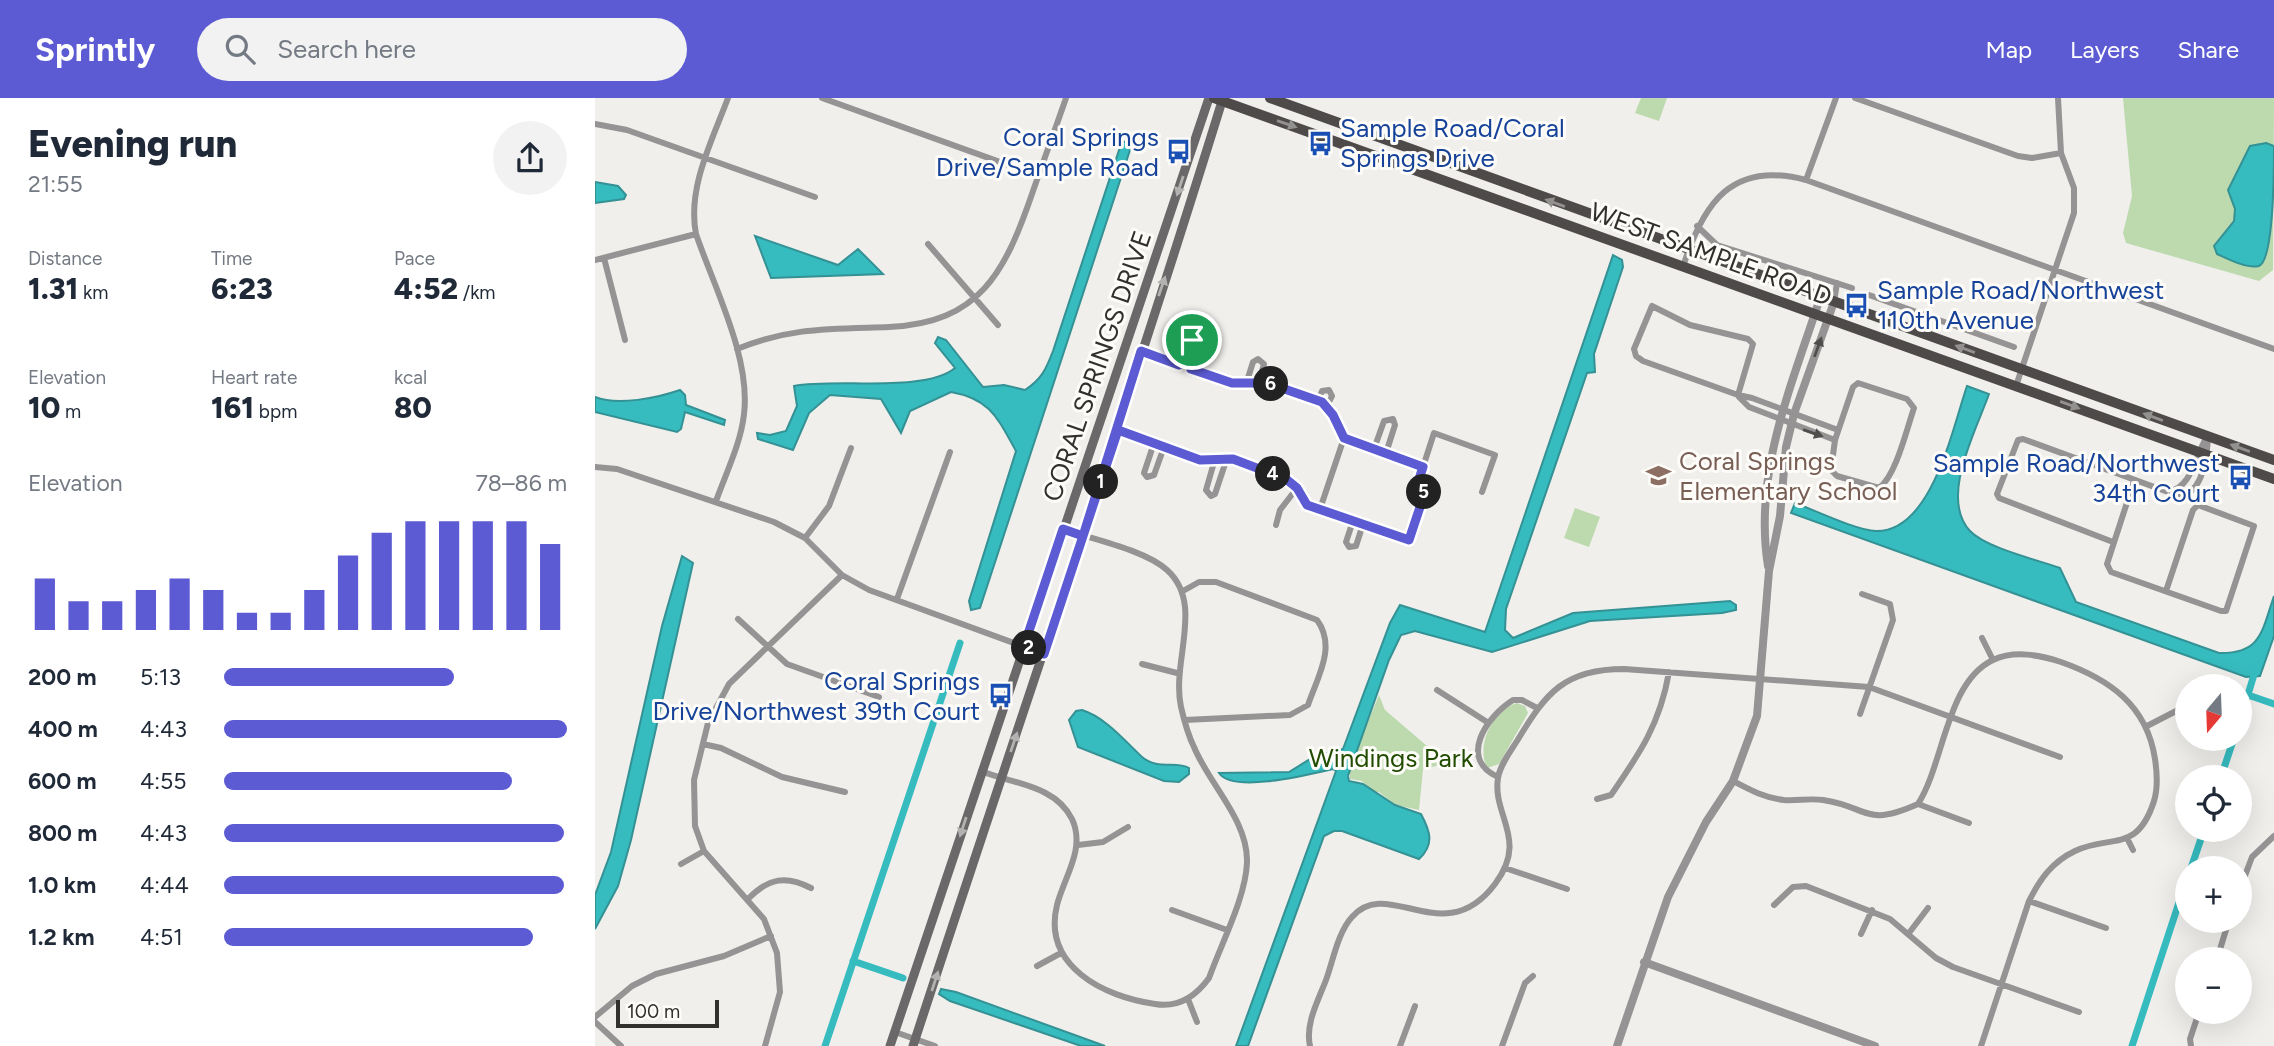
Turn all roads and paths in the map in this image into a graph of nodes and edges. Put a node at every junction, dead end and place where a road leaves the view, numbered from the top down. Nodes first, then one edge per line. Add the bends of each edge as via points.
1 (728, 98) edge
2 (822, 98) edge
3 (1066, 98) edge
4 (1270, 98) edge
5 (1836, 98) edge
6 (1855, 98) edge
7 (2058, 98) edge
8 (1217, 99) edge
9 (595, 124) edge
10 (2061, 153) junction
11 (706, 158) junction
12 (1039, 176) junction
13 (1805, 180) junction
14 (815, 197) dead end
15 (1697, 226) junction
16 (696, 234) junction
17 (928, 244) dead end
18 (1688, 250) junction
19 (604, 258) junction
20 (595, 260) edge
21 (1683, 267) junction
22 (2056, 270) junction
23 (1837, 283) junction
24 (1852, 288) dead end
25 (1869, 295) dead end
26 (1820, 298) junction
27 (976, 299) junction
28 (1834, 302) junction
29 (1815, 314) junction
30 (1828, 318) junction
31 (997, 325) dead end
32 (625, 340) dead end
33 (2014, 347) dead end
34 (737, 349) junction
35 (2274, 349) edge
36 (1141, 351) junction
37 (1179, 365) junction
38 (1191, 369) junction
39 (2022, 370) junction
40 (1247, 381) junction
41 (1259, 381) junction
42 (2016, 386) junction
43 (1738, 395) junction
44 (1318, 401) junction
45 (1327, 406) junction
46 (1782, 409) junction
47 (1794, 414) junction
48 (1779, 419) junction
49 (1791, 425) junction
50 (1118, 430) junction
51 (1838, 430) junction
52 (2208, 436) junction
53 (1344, 438) junction
54 (1835, 440) junction
55 (1154, 443) junction
56 (1164, 447) junction
57 (851, 448) dead end
58 (1374, 449) junction
59 (950, 452) dead end
60 (1386, 453) junction
61 (2202, 453) junction
62 (1227, 458) junction
63 (1215, 459) junction
64 (2274, 460) edge
65 (595, 467) edge
66 (1423, 467) junction
67 (2274, 478) edge
68 (2134, 481) junction
69 (1297, 488) junction
70 (1482, 492) dead end
71 (2168, 492) junction
72 (716, 501) junction
73 (1320, 509) junction
74 (1353, 521) junction
75 (1363, 524) junction
76 (1276, 525) dead end
77 (1063, 529) junction
78 (1083, 536) junction
79 (805, 538) junction
80 (2113, 541) junction
81 (1769, 571) junction
82 (842, 575) junction
83 (1183, 591) junction
84 (2166, 591) junction
85 (1863, 594) dead end
86 (897, 600) junction
87 (739, 619) dead end
88 (1982, 638) dead end
89 (1024, 646) junction
90 (768, 649) junction
91 (1044, 654) junction
92 (1993, 660) junction
93 (1142, 664) dead end
94 (1669, 672) junction
95 (1177, 673) junction
96 (1761, 679) junction
97 (1869, 687) junction
98 (1437, 690) dead end
99 (879, 697) dead end
100 (1537, 708) junction
101 (2175, 712) edge
102 (1860, 714) dead end
103 (1951, 717) junction
104 (1185, 720) junction
105 (1487, 722) junction
106 (2147, 726) junction
107 (703, 744) junction
108 (2060, 757) dead end
109 (981, 771) junction
110 (1498, 777) junction
111 (1001, 779) junction
112 (1733, 781) junction
113 (845, 792) dead end
114 (1597, 799) dead end
115 (1918, 804) junction
116 (1969, 823) dead end
117 (1128, 827) dead end
118 (2274, 836) edge
119 (2128, 840) junction
120 (1078, 845) junction
121 (2133, 850) dead end
122 (704, 851) junction
123 (2252, 857) edge
124 (681, 864) dead end
125 (1505, 868) junction
126 (811, 888) dead end
127 (1567, 889) dead end
128 (749, 898) junction
129 (2029, 901) junction
130 (1774, 905) dead end
131 (1928, 908) dead end
132 (1172, 910) dead end
133 (1872, 910) junction
134 (2106, 928) dead end
135 (1227, 930) junction
136 (1909, 933) junction
137 (1861, 934) dead end
138 (771, 936) junction
139 (1061, 953) junction
140 (1644, 962) junction
141 (1037, 966) dead end
142 (1533, 976) dead end
143 (2001, 984) junction
144 (1188, 999) junction
145 (1415, 1006) dead end
146 (2079, 1012) dead end
147 (595, 1017) edge
148 (1197, 1022) dead end
149 (595, 1023) edge
150 (2195, 1024) edge
151 (895, 1032) junction
152 (914, 1043) edge
153 (621, 1046) edge
154 (765, 1046) edge
155 (890, 1046) edge
156 (935, 1046) edge
157 (1310, 1046) edge
158 (1400, 1046) edge
159 (1502, 1046) edge
160 (1617, 1046) edge
161 (1875, 1046) edge
162 (1981, 1046) edge
163 (2191, 1046) edge

1 - 11 street
2 - 12 street
3 - 12 street
18 -> 4 main road, WEST SAMPLE ROAD
5 - 13 street
6 - 10 street via 2018,156
7 - 10 street
8 -> 21 main road, WEST SAMPLE ROAD
36 -> 8 main road, CORAL SPRINGS DRIVE
8 -> 77 main road, CORAL SPRINGS DRIVE
9 - 11 street via 627,130
10 - 22 street via 2075,201
11 - 14 street
11 - 16 street via 695,193 692,216
12 - 27 street via 1007,259
13 - 15 street via 1770,174 1735,183 1707,208
13 - 22 street
15 - 18 street
15 - 23 street via 1717,245
16 - 19 street
16 - 34 street
17 - 27 street
18 - 21 street
18 - 26 main road, WEST SAMPLE ROAD
19 - 20 street
19 - 32 street
21 - 29 main road, WEST SAMPLE ROAD
22 - 35 street
22 - 39 street
23 - 24 street
23 - 28 street
25 - 33 street
26 - 28 main road, WEST SAMPLE ROAD
26 - 29 street
27 - 31 street
27 - 34 street via 939,320 915,326 781,333
28 - 30 street
39 -> 28 main road, WEST SAMPLE ROAD
29 - 30 main road, WEST SAMPLE ROAD
29 - 46 street
30 - 42 main road, WEST SAMPLE ROAD
47 -> 30 street
34 - 72 street via 745,388 744,415
36 - 37 street
36 - 50 main road, CORAL SPRINGS DRIVE
37 - 38 street
37 - 38 street via 1187,342 1195,341 1198,349
38 - 40 street via 1223,381
39 - 42 street
52 -> 39 main road, WEST SAMPLE ROAD
40 - 41 street
40 - 41 street via 1258,359 1264,364
41 - 44 street
42 -> 61 main road, WEST SAMPLE ROAD
43 - 43 street via 1753,344 1690,325 1652,306 1634,349 1636,356
43 - 46 street
43 - 48 street via 1749,407
44 - 45 street
44 - 45 street via 1322,391 1329,390 1332,396
45 - 53 street
46 - 47 street
46 - 48 street
47 - 49 street
47 - 51 street
48 - 49 street
48 - 81 street via 1769,474
49 -> 54 street
49 - 81 street
50 - 55 street
50 - 78 main road, CORAL SPRINGS DRIVE
51 - 54 street
51 - 54 street via 1858,383 1913,402 1900,449 1879,488 1837,476 1831,470
52 - 61 street
64 -> 52 main road, WEST SAMPLE ROAD
53 - 58 street
53 - 73 street
55 - 56 street
55 - 56 street via 1143,473 1147,477 1154,475
56 - 63 street via 1200,460
57 - 79 street via 829,506
58 - 60 street
58 - 60 street via 1384,421 1393,419
59 - 86 street
60 - 66 street
61 - 67 main road, WEST SAMPLE ROAD
61 - 71 street via 2180,489
61 - 71 street via 2195,490 2188,495
62 - 63 street
62 - 63 street via 1211,496 1206,490
62 - 69 street via 1286,479
65 - 72 street via 617,468
66 - 70 street via 1434,433 1495,455
66 - 75 street via 1419,479 1424,495 1409,540
68 - 71 street
68 - 80 street
68 - 80 street via 2023,439 2018,440 1997,494
69 - 73 street via 1304,502
69 - 76 street via 1280,510
72 - 79 street
73 - 74 street
74 - 75 street
74 - 75 street via 1346,541 1349,547 1356,546
77 - 78 street
77 - 89 main road, CORAL SPRINGS DRIVE
78 - 83 street via 1167,569
78 - 91 main road, CORAL SPRINGS DRIVE
79 - 82 street
80 - 84 street via 2108,568
81 - 96 street
82 - 86 street
82 - 90 street
83 - 95 street via 1187,619
83 - 104 street via 1199,582 1216,582 1317,620 1324,629 1327,649 1308,705 1301,712
84 - 84 street via 2198,505 2254,526 2226,611
85 - 97 street via 1882,599 1893,611
86 - 89 street
87 - 90 street
88 - 92 street
89 - 91 street
89 - 109 main road, CORAL SPRINGS DRIVE
90 - 99 street via 806,673
90 - 107 street via 729,684 716,703
111 -> 91 main road, CORAL SPRINGS DRIVE
92 - 103 street via 1960,694
92 - 106 street via 2039,655 2074,667 2126,697
93 - 95 street
94 - 96 street
94 - 100 street via 1597,669 1554,689
94 - 114 street via 1663,706 1650,736 1611,795
95 - 104 street
96 - 97 street
96 - 112 street via 1757,716
97 - 102 street
97 - 103 street
98 - 105 street
100 - 105 street via 1513,700
100 - 110 street
101 - 106 street
103 - 108 street
103 - 115 street
104 - 135 street via 1193,747 1245,839 1244,884
105 - 110 street via 1479,763
106 - 119 street via 2157,772 2154,800
107 - 113 street via 782,777
107 - 122 street via 693,803
109 - 111 street
109 -> 151 main road, CORAL SPRINGS DRIVE
110 - 125 street via 1498,794 1509,829
111 - 120 street via 1052,796 1073,822
152 -> 111 main road, CORAL SPRINGS DRIVE
112 - 115 street via 1761,796 1828,801 1872,816 1888,816
112 - 140 street via 1684,861
115 - 116 street
117 - 120 street via 1103,842
118 - 123 street
119 - 121 street
119 - 129 street via 2077,850 2055,863
120 - 139 street via 1054,922
122 - 124 street
122 - 128 street
125 - 127 street
125 - 157 street via 1477,901 1459,911 1425,914 1374,902 1351,917 1309,1027
126 - 128 street via 793,878 781,879
128 - 138 street
129 - 134 street
129 - 143 street
130 - 133 street via 1793,887 1806,886
131 - 136 street
132 - 135 street
133 - 136 street
133 - 137 street
135 - 144 street via 1209,978
136 - 143 street via 1936,958
138 - 147 street via 724,956 656,974 632,986
138 - 154 street via 780,992
139 - 141 street
139 - 144 street via 1081,977 1097,986 1162,1005
140 - 160 street
140 - 161 street
142 - 159 street via 1525,983
143 - 146 street
143 - 162 street
144 - 148 street
145 - 158 street
149 - 153 street
150 - 163 street
151 - 152 street
151 - 155 main road, CORAL SPRINGS DRIVE
152 - 156 street

